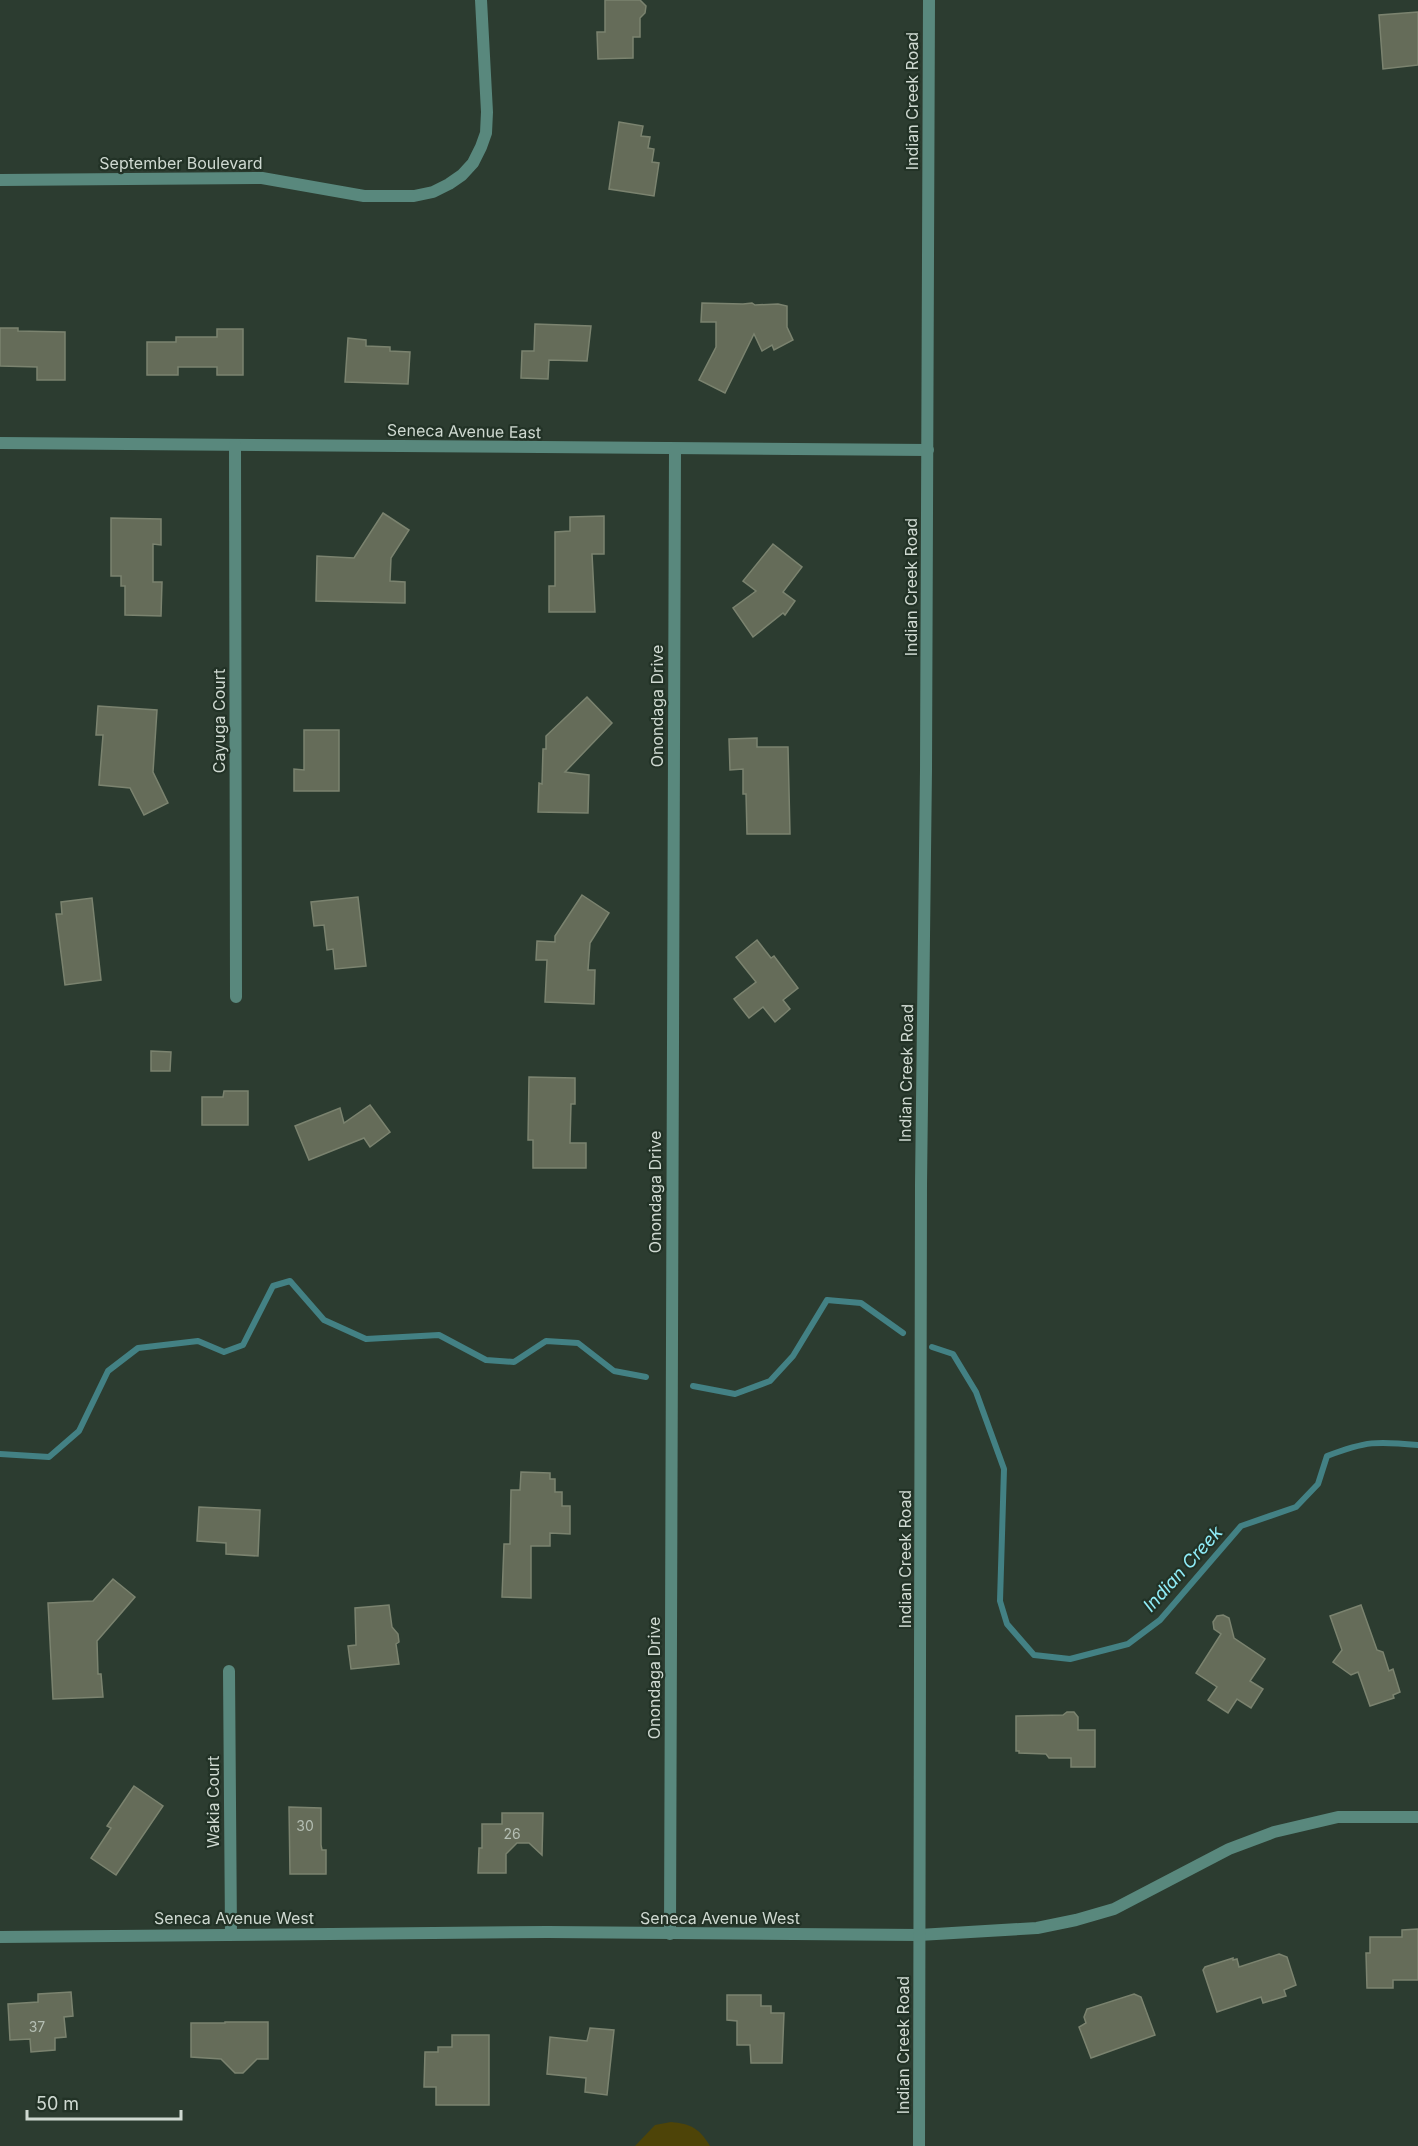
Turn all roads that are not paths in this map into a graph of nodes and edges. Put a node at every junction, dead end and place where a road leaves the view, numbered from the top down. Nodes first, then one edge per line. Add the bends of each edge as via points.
1 (481, 0) edge
2 (929, 0) edge
3 (0, 180) edge
4 (0, 443) edge
5 (235, 445) junction
6 (675, 449) junction
7 (928, 450) junction
8 (236, 997) dead end
9 (229, 1671) dead end
10 (1418, 1817) edge
11 (231, 1934) junction
12 (670, 1934) junction
13 (919, 1935) junction
14 (0, 1937) edge
15 (919, 2146) edge

1 - 3 street, September Boulevard via 486,133 473,163 462,175 433,192 364,196 262,178
2 - 7 street, Indian Creek Road
4 - 5 street, Seneca Avenue East
5 - 6 street, Seneca Avenue East
5 - 8 street, Cayuga Court
6 - 7 street, Seneca Avenue East
6 - 12 street, Onondaga Drive
7 - 13 street, Indian Creek Road
9 - 11 street, Wakia Court
10 - 13 street, Seneca Avenue West via 1338,1817 1274,1832 1229,1849 1114,1909 1076,1920 1037,1928
11 - 12 street, Seneca Avenue West
11 - 14 street, Seneca Avenue West
12 - 13 street, Seneca Avenue West
13 - 15 street, Indian Creek Road

